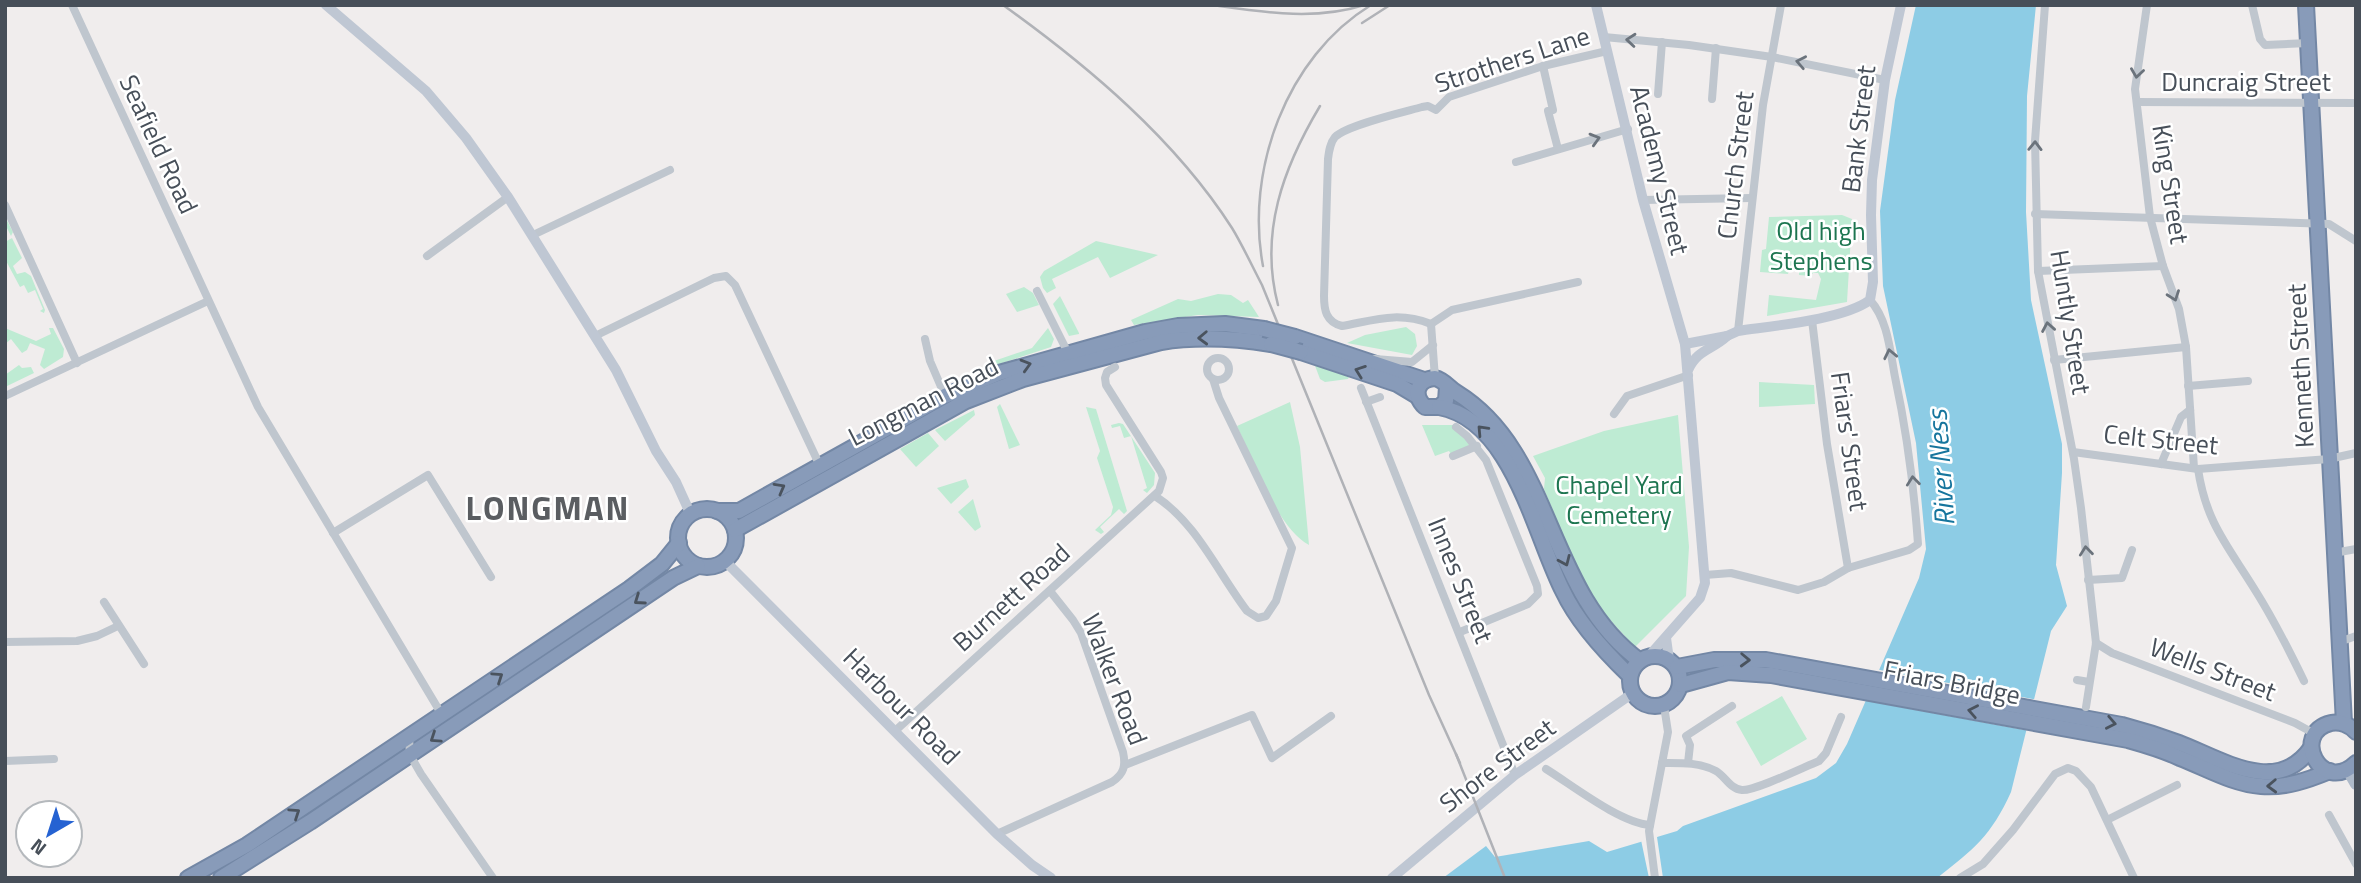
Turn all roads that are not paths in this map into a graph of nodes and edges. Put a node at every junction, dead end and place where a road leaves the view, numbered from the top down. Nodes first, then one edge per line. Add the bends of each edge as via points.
1 (72, 5) edge
2 (326, 5) edge
3 (1596, 5) edge
4 (1781, 5) edge
5 (1901, 5) edge
6 (2045, 5) edge
7 (2147, 5) edge
8 (2252, 5) edge
9 (2306, 5) edge
10 (1604, 37) junction
11 (1662, 42) junction
12 (2308, 43) junction
13 (1716, 48) junction
14 (1607, 51) junction
15 (1772, 57) junction
16 (1543, 66) junction
17 (1885, 80) junction
18 (1658, 94) dead end
19 (1712, 99) dead end
20 (2137, 102) junction
21 (2311, 103) junction
22 (2356, 103) edge
23 (1628, 129) junction
24 (1558, 149) junction
25 (1516, 162) dead end
26 (670, 170) dead end
27 (508, 197) junction
28 (1751, 198) junction
29 (1643, 200) junction
30 (5, 205) edge
31 (2035, 214) junction
32 (2150, 217) junction
33 (2317, 223) junction
34 (533, 235) junction
35 (2356, 241) edge
36 (427, 256) dead end
37 (2163, 266) junction
38 (2038, 271) junction
39 (1578, 282) dead end
40 (1037, 291) dead end
41 (1870, 300) junction
42 (208, 301) junction
43 (1812, 320) junction
44 (1431, 324) junction
45 (1732, 334) junction
46 (595, 335) junction
47 (925, 340) dead end
48 (1685, 344) junction
49 (1433, 345) junction
50 (2186, 347) junction
51 (1068, 352) junction
52 (1356, 356) junction
53 (2054, 360) junction
54 (77, 363) junction
55 (1115, 368) dead end
56 (1689, 373) junction
57 (2248, 381) dead end
58 (1435, 382) junction
59 (1216, 383) dead end
60 (2188, 386) junction
61 (1361, 388) dead end
62 (5, 396) edge
63 (945, 396) junction
64 (1418, 396) junction
65 (1380, 397) dead end
66 (1366, 402) junction
67 (1439, 407) junction
68 (2190, 410) junction
69 (1614, 414) dead end
70 (1456, 427) dead end
71 (1476, 446) junction
72 (2073, 452) junction
73 (2356, 453) edge
74 (1453, 456) dead end
75 (2329, 459) junction
76 (2161, 464) junction
77 (820, 466) junction
78 (2196, 468) junction
79 (1155, 496) junction
80 (717, 511) junction
81 (691, 514) junction
82 (735, 530) junction
83 (333, 533) junction
84 (679, 543) junction
85 (2356, 549) edge
86 (2132, 550) dead end
87 (2334, 553) junction
88 (725, 561) junction
89 (698, 566) junction
90 (1847, 568) junction
91 (1705, 575) junction
92 (491, 578) dead end
93 (2088, 580) junction
94 (1050, 591) junction
95 (104, 602) dead end
96 (118, 626) junction
97 (1460, 632) junction
98 (2356, 636) edge
99 (1666, 638) junction
100 (5, 642) edge
101 (2339, 642) junction
102 (2096, 643) junction
103 (1644, 659) junction
104 (144, 664) dead end
105 (1673, 664) junction
106 (1629, 675) junction
107 (2077, 680) dead end
108 (2304, 681) dead end
109 (2090, 682) junction
110 (1857, 683) junction
111 (1681, 685) junction
112 (1633, 693) junction
113 (1664, 706) junction
114 (1732, 706) dead end
115 (2086, 708) dead end
116 (442, 715) junction
117 (1331, 716) dead end
118 (2042, 717) junction
119 (1841, 718) dead end
120 (2350, 728) edge
121 (895, 731) junction
122 (408, 737) junction
123 (2313, 741) junction
124 (410, 755) junction
125 (54, 759) dead end
126 (5, 761) edge
127 (1688, 763) junction
128 (1662, 764) junction
129 (1125, 765) junction
130 (2352, 767) edge
131 (1546, 769) dead end
132 (2330, 771) junction
133 (1515, 775) junction
134 (2356, 784) edge
135 (2177, 785) dead end
136 (2329, 815) dead end
137 (2107, 820) junction
138 (1650, 825) junction
139 (997, 834) junction
140 (2356, 864) edge
141 (188, 878) edge
142 (221, 878) edge
143 (493, 878) edge
144 (1051, 878) edge
145 (1392, 878) edge
146 (1655, 878) edge
147 (1960, 878) edge
148 (2134, 878) edge

1 - 42 street, Seafield Road
2 - 27 street via 426,91
3 - 10 street, Academy Street
4 - 15 street, Church Street
5 - 17 street, Bank Street
31 -> 6 street, Huntly Street
7 -> 20 street, King Street via 2135,82
8 - 12 street via 2265,45
9 - 12 highway, Kenneth Street
11 -> 10 street
10 - 14 street, Academy Street
11 - 13 street
11 - 18 street
12 - 21 highway, Kenneth Street
13 - 15 street
13 - 19 street
14 - 16 street, Strothers Lane
14 - 23 street, Academy Street
17 -> 15 street
15 - 28 street, Church Street
16 - 24 street
16 - 44 street, Strothers Lane via 1449,97 1436,110 1422,107 1350,129 1336,137 1329,150 1324,305 1328,318 1337,325 1401,315
17 - 41 street, Bank Street via 1872,180
20 - 21 street, Duncraig Street
20 - 32 street, King Street
21 - 22 street, Duncraig Street
21 - 33 highway, Kenneth Street
24 -> 23 street
23 - 29 street, Academy Street
24 - 25 street
26 - 34 street
27 - 34 street
27 - 36 street
28 - 29 street
28 - 45 street, Church Street
29 - 48 street, Academy Street
30 - 54 street
31 - 32 street
31 - 38 street, Huntly Street
32 - 33 street
32 - 37 street, King Street
33 - 35 street via 2329,224
33 - 75 highway, Kenneth Street
34 - 46 street
37 - 38 street
37 -> 50 street, King Street via 2179,309
53 -> 38 street, Huntly Street
39 - 44 street via 1451,310
40 - 51 street
41 - 43 street
90 -> 41 street via 1918,544 1910,456 1886,332
42 - 54 street
42 - 83 street, Seafield Road via 258,407
43 - 45 street
43 - 90 street, Friars' Street
44 - 49 street
45 - 48 street
45 - 56 street via 1700,352
46 - 77 street via 726,276 735,285
46 - 81 street
47 - 63 street, Longman Road
48 - 56 street, Academy Street
49 - 52 street via 1412,362
49 - 58 street
50 - 53 street
50 - 60 street, King Street
51 - 52 highway, Longman Road, bridge via 1145,332 1225,324 1264,329
63 -> 51 highway, Longman Road
52 - 58 highway, Longman Road
53 - 72 street, Huntly Street
54 - 62 street
55 - 79 street via 1107,372 1106,385 1161,472 1162,484
56 - 69 street via 1627,397
56 - 91 street, Academy Street
57 - 60 street
58 - 64 highway via 1418,387
58 - 67 highway via 1446,401
58 -> 103 highway, Longman Road via 1472,402 1490,418 1526,472 1591,611 1620,647
59 - 79 street via 1292,548 1276,601 1266,616 1258,618 1247,611 1201,543
60 - 68 street, King Street
61 - 66 street, Innes Street
63 - 77 highway, Longman Road
64 - 67 highway, Longman Road via 1425,407
64 -> 82 highway, Longman Road, bridge via 1397,384 1271,344 1217,337 1161,342 1005,385 966,401
65 - 66 street
66 - 97 street, Innes Street
106 -> 67 highway via 1592,637 1563,593 1500,451 1469,418
68 - 76 street via 2181,417
68 - 78 street, King Street
70 - 71 street
71 - 74 street
71 - 97 street via 1486,460 1538,594 1528,604
72 - 76 street, Celt Street
93 -> 72 street, Huntly Street
73 - 75 street, Celt Street
75 - 78 street, Celt Street
75 - 87 highway, Kenneth Street
76 - 78 street, Celt Street
80 -> 77 highway, Longman Road via 739,511
78 - 108 street, King Street via 2225,547 2275,624
79 - 94 street, Burnett Road
80 - 81 highway
80 - 82 highway
81 - 84 highway via 681,527
82 - 88 highway via 735,547
83 - 92 street via 428,475
83 - 116 street, Seafield Road
84 - 89 highway via 685,557
116 -> 84 highway via 649,575
85 - 87 street
86 - 93 street via 2122,578
87 - 101 highway, Kenneth Street
88 - 89 highway
88 - 121 street, Harbour Road
89 -> 124 highway via 673,578
90 - 91 street via 1825,582 1798,590 1731,573
91 - 99 street via 1700,597
93 - 102 street, Huntly Street
94 - 121 street, Burnett Road
94 - 129 street, Walker Road via 1081,633
95 - 96 street
96 - 100 street via 77,641
96 - 104 street
97 - 133 street, Innes Street
98 - 101 street
99 - 103 street
99 - 105 street
101 - 120 highway, Kenneth Street
102 - 109 street, Huntly Street
102 - 123 street, Wells Street via 2295,723
103 - 105 highway via 1659,656
103 - 106 highway
105 -> 110 highway via 1766,660
105 - 111 highway
106 - 112 highway
107 - 109 street
109 - 115 street, Huntly Street
110 - 111 highway via 1728,672
110 - 118 highway, Friars Bridge
111 - 113 highway
112 - 113 highway via 1648,705
112 - 133 street, Shore Street
113 - 128 street via 1668,732
114 - 127 street via 1683,737 1690,745
116 - 122 highway
117 - 129 street via 1272,758 1252,715
118 -> 123 highway via 2150,733 2260,772 2292,768
132 -> 118 highway via 2292,784 2252,785 2156,748
119 - 127 street via 1819,761 1754,788 1733,787 1716,771
120 - 123 highway via 2327,724
121 - 139 street, Harbour Road
122 - 124 street
141 -> 122 highway via 247,845
123 - 132 highway via 2316,762
124 - 142 highway
124 - 143 street
125 - 126 street
127 - 128 street
128 - 138 street
129 - 139 street, Walker Road via 1112,782
130 - 132 highway
130 - 134 main road
131 - 138 street via 1601,804
133 - 145 street, Shore Street
135 - 137 street
136 - 140 street
137 - 147 street via 2084,778 2068,768 2055,774 1983,864
137 - 148 street
138 - 146 street
139 - 144 street, Harbour Road

